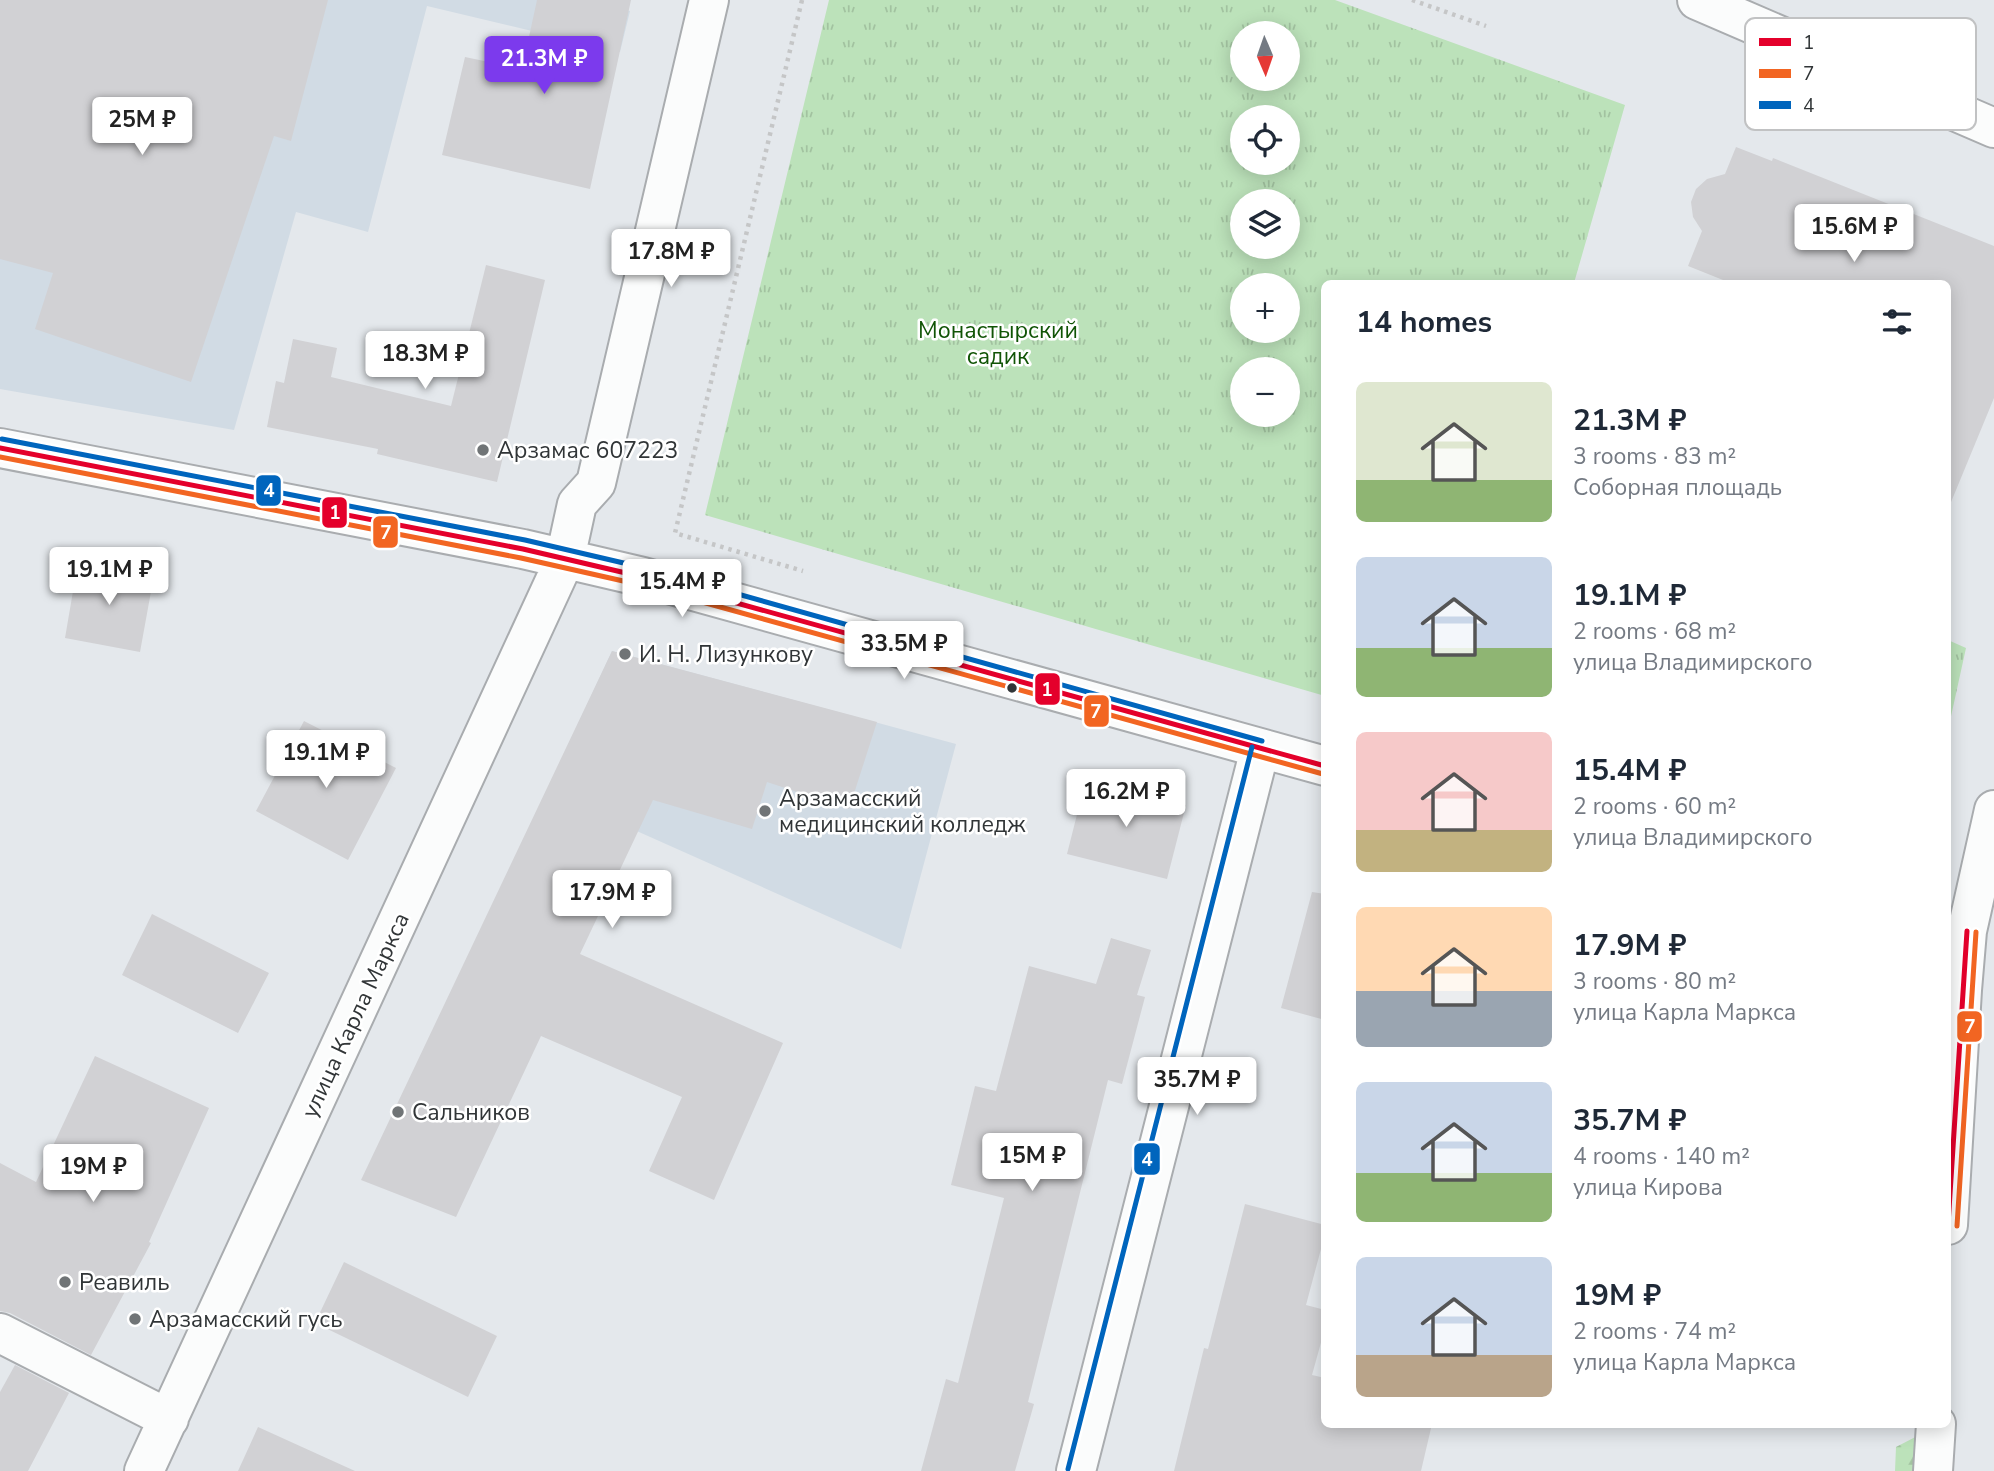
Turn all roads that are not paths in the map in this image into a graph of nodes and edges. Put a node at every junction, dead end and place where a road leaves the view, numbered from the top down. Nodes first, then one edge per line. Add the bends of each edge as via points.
1 (695, 0) edge
2 (709, 0) edge
3 (1700, 1) edge
4 (1745, 20) edge
5 (1976, 120) edge
6 (1994, 128) edge
7 (0, 448) edge
8 (577, 503) junction
9 (565, 559) junction
10 (1260, 749) junction
11 (1321, 765) edge
12 (1994, 810) edge
13 (1970, 931) edge
14 (1951, 1175) edge
15 (0, 1333) edge
16 (169, 1419) junction
17 (1936, 1428) edge
18 (144, 1471) edge
19 (1076, 1471) edge
20 (1933, 1471) edge

1 - 8 street, улица Карла Маркса
2 - 8 street via 596,483
3 - 4 street
5 - 6 street
7 - 9 street
8 - 9 street, улица Карла Маркса
9 - 10 street
9 - 16 street, улица Карла Маркса
10 - 11 street
10 - 19 street
12 - 13 street
13 - 14 street
15 - 16 street
16 - 18 street, улица Карла Маркса
17 - 20 street

